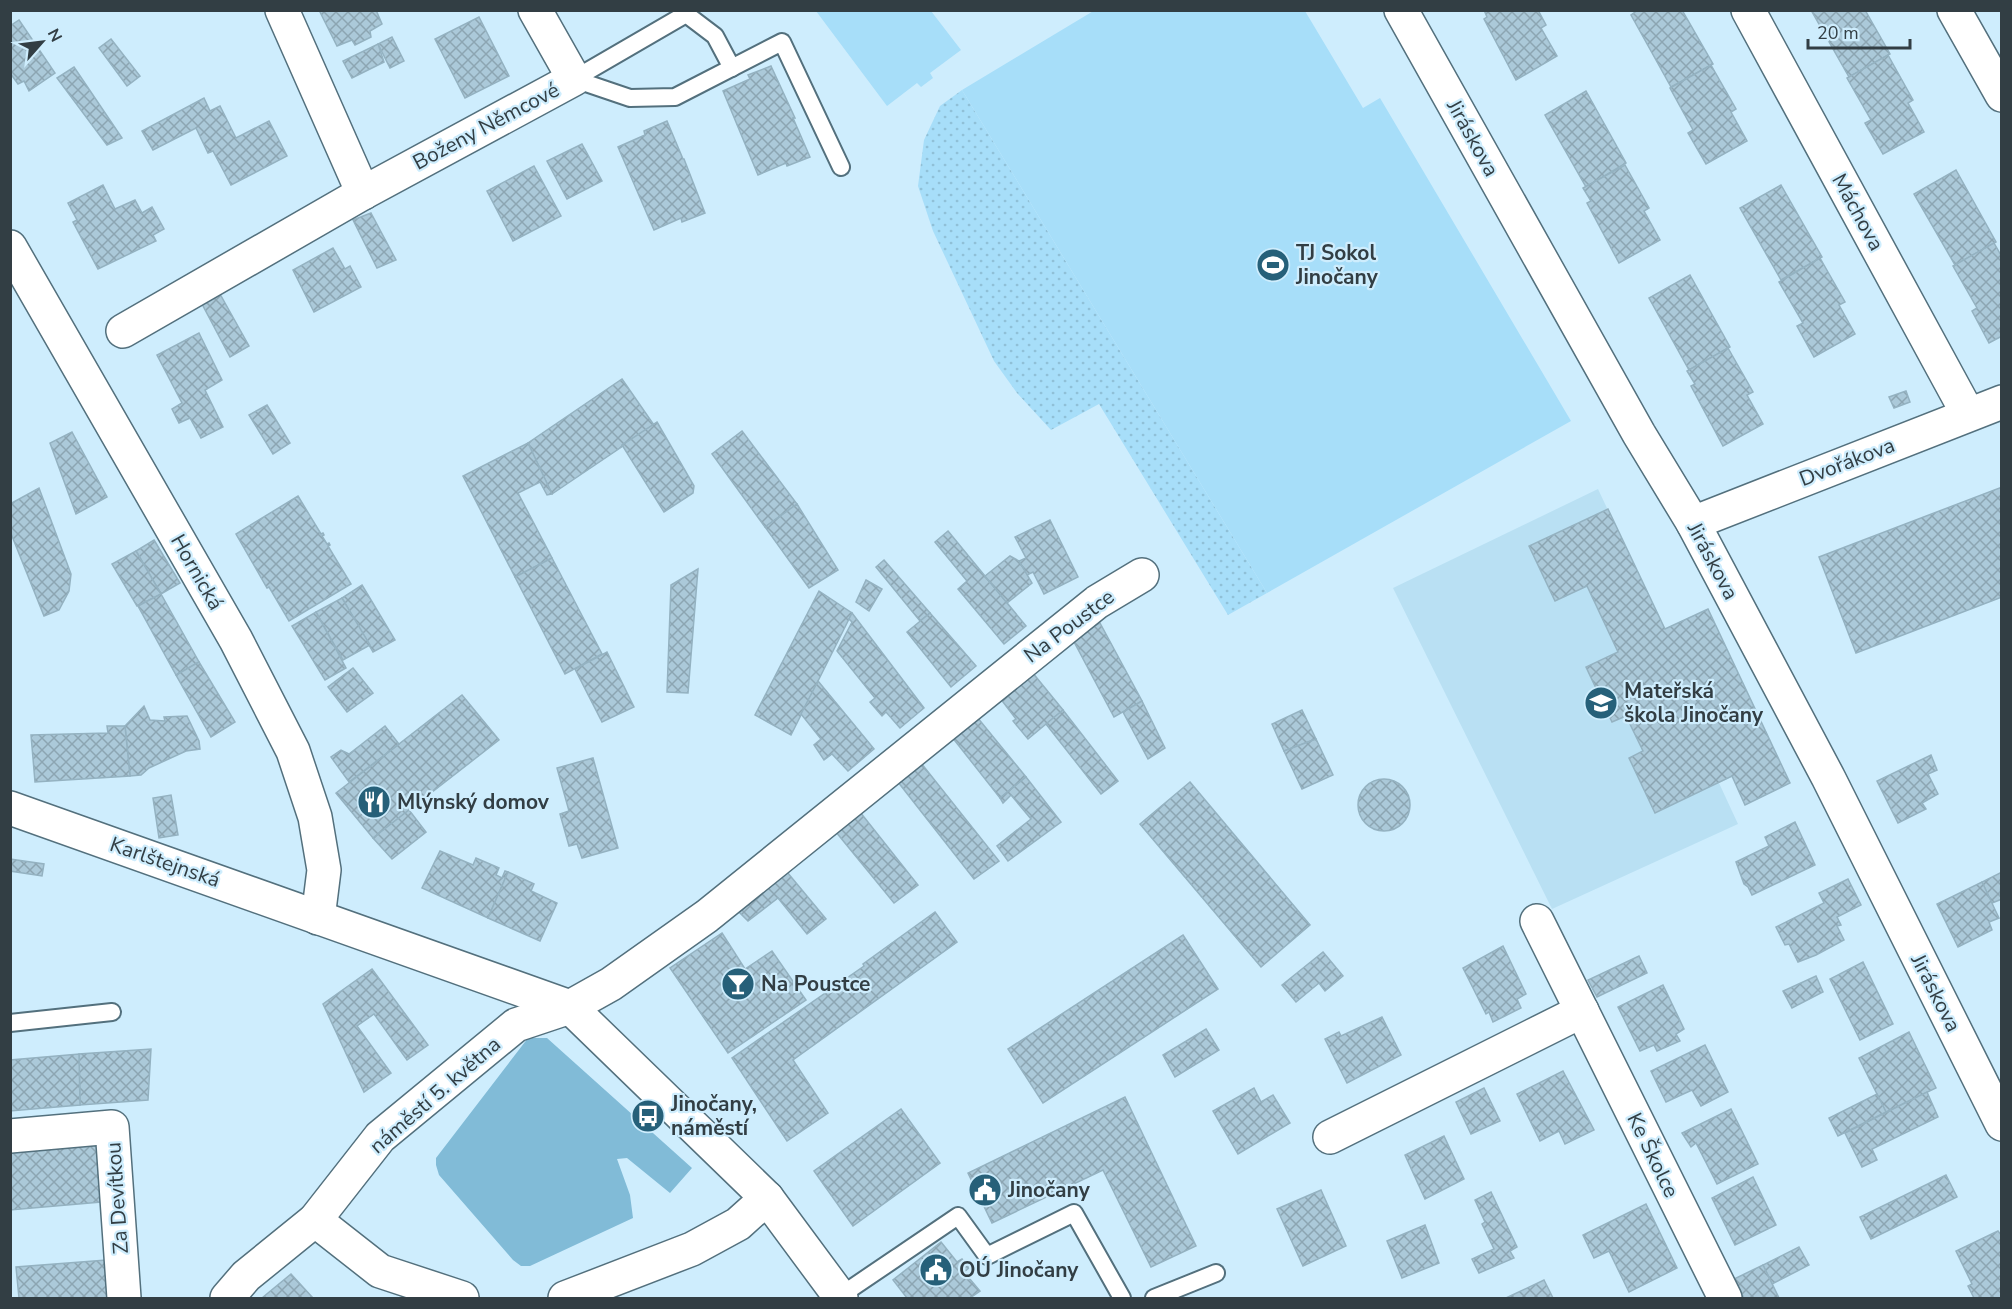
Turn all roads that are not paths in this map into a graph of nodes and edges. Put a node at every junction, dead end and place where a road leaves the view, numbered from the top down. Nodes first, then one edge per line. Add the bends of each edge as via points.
1 (282, 10) edge
2 (534, 10) edge
3 (1401, 10) edge
4 (1748, 10) edge
5 (1954, 10) edge
6 (732, 68) junction
7 (574, 79) junction
8 (2001, 95) edge
9 (841, 167) dead end
10 (363, 193) junction
11 (10, 247) edge
12 (123, 331) dead end
13 (2001, 402) edge
14 (1968, 414) junction
15 (1692, 522) junction
16 (1142, 575) dead end
17 (10, 808) edge
18 (318, 918) junction
19 (1537, 921) dead end
20 (570, 1007) junction
21 (1582, 1011) junction
22 (112, 1012) dead end
23 (10, 1023) edge
24 (2001, 1124) edge
25 (10, 1136) edge
26 (1330, 1137) dead end
27 (767, 1198) junction
28 (315, 1220) junction
29 (1216, 1273) dead end
30 (841, 1297) edge
31 (124, 1299) edge
32 (227, 1299) edge
33 (462, 1299) edge
34 (565, 1299) edge
35 (1122, 1299) edge
36 (1154, 1299) edge
37 (1725, 1299) edge

1 - 10 street
2 - 7 street
3 - 15 street, Jiráskova
4 - 14 street, Máchova
5 - 8 street
6 - 7 lane, Boženy Němcové via 675,97 630,98
6 - 7 lane via 715,36 686,14
6 - 9 lane, Boženy Němcové via 782,42
7 - 10 street, Boženy Němcové
10 - 12 street, Boženy Němcové
11 - 18 street, Hornická via 236,640 292,751 315,817 324,870
13 - 14 street, Dvořákova
14 - 15 street, Dvořákova
15 - 24 street, Jiráskova via 1828,777
16 - 20 street, Na Poustce via 1097,602 707,916 611,984
17 - 18 street, Karlštejnská
18 - 20 street
19 - 21 street, Ke Školce
20 - 27 street
20 - 28 street, náměstí 5. května via 516,1025 380,1137
21 - 26 street
21 - 37 street, Ke Školce
22 - 23 lane
25 - 31 street, Za Devítkou via 112,1127
27 - 30 street
27 - 34 street via 738,1224 692,1250
28 - 32 street, náměstí 5. května via 246,1276
28 - 33 street via 380,1271
29 - 36 lane
30 - 35 lane via 958,1216 987,1256 1074,1213

